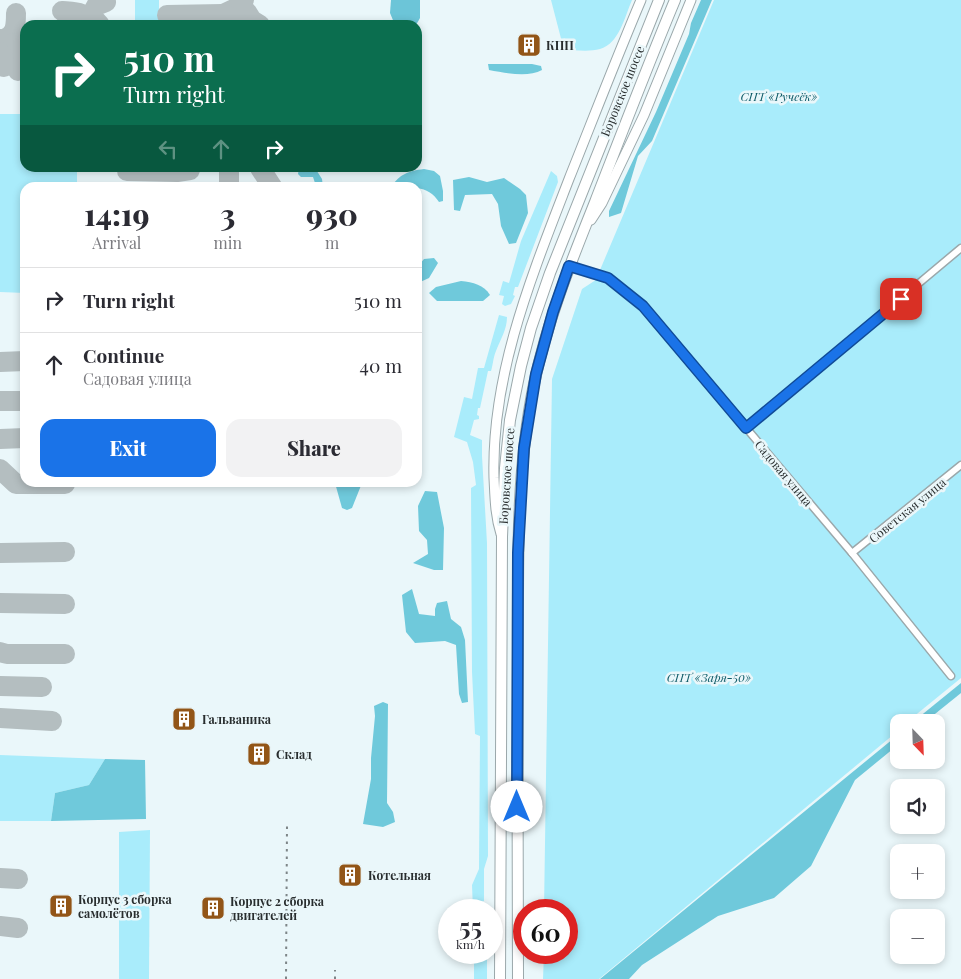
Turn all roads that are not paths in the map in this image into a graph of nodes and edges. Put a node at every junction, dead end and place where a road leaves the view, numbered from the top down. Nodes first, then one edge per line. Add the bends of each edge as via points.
1 (641, 0) edge
2 (659, 0) edge
3 (675, 0) edge
4 (691, 0) edge
5 (582, 234) junction
6 (961, 248) edge
7 (569, 266) junction
8 (746, 428) junction
9 (961, 465) edge
10 (502, 537) junction
11 (852, 554) junction
12 (951, 676) dead end
13 (500, 979) edge
14 (518, 979) edge

1 - 10 main road via 534,271 507,362 494,434 495,506
2 - 10 main road, Боровское шоссе via 550,273 526,347 510,420
3 - 5 main road, Боровское шоссе
4 - 5 main road via 634,136 602,203
5 - 7 main road, Боровское шоссе
6 - 8 street
7 - 8 street, Садовая улица via 608,278 643,306
7 - 14 main road, Боровское шоссе via 533,386 522,476 518,589
8 - 11 street, Садовая улица
9 - 11 street, Советская улица
10 - 13 main road, Боровское шоссе
11 - 12 street, Садовая улица

